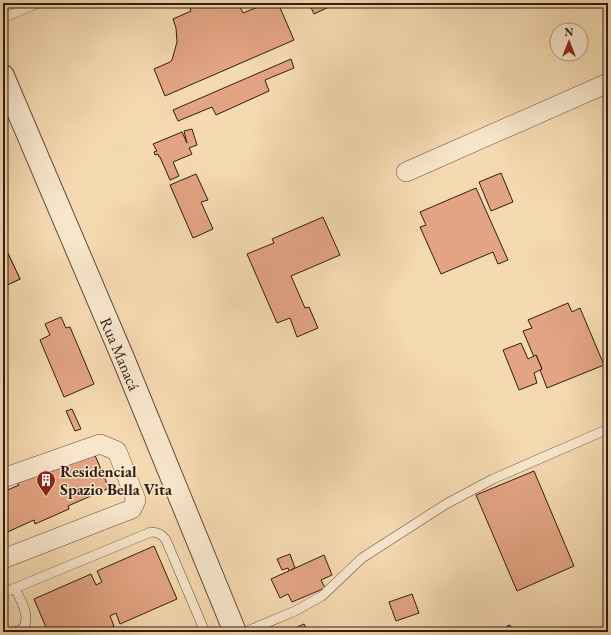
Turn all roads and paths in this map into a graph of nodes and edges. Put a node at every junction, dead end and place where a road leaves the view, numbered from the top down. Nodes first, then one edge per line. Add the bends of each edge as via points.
1 (38, 3) edge
2 (3, 18) edge
3 (3, 76) edge
4 (608, 83) edge
5 (406, 172) dead end
6 (608, 429) edge
7 (3, 478) edge
8 (3, 559) edge
9 (15, 588) junction
10 (3, 593) edge
11 (14, 632) edge
12 (206, 632) edge
13 (235, 632) edge
14 (245, 632) edge

1 - 2 lane
3 - 13 street, Rua Manacá via 120,351
4 - 5 street
6 - 14 lane via 499,477 446,504 362,558 322,596 295,611
7 - 8 street via 100,444 117,451 136,500 132,509
9 - 10 lane
9 - 11 lane via 26,614 26,622 23,629
9 - 12 lane via 155,532 164,536

